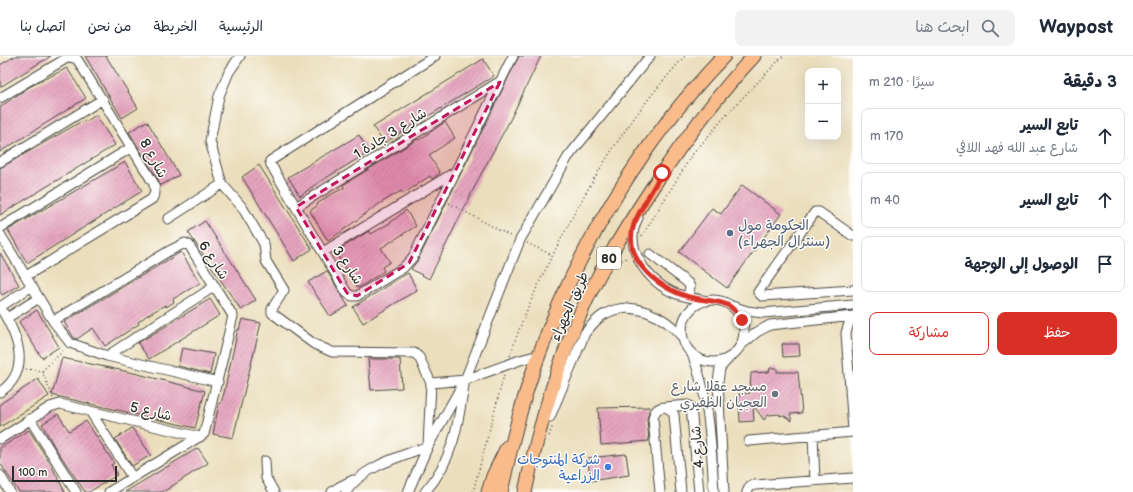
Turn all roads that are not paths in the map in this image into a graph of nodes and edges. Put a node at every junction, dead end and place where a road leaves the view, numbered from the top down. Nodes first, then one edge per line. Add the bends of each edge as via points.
1 (240, 56) edge
2 (435, 56) edge
3 (513, 56) edge
4 (650, 56) edge
5 (724, 56) edge
6 (754, 56) edge
7 (500, 82) junction
8 (0, 98) edge
9 (103, 99) junction
10 (132, 147) junction
11 (0, 162) edge
12 (455, 172) junction
13 (662, 173) junction
14 (222, 184) junction
15 (296, 207) junction
16 (168, 220) dead end
17 (0, 228) edge
18 (0, 234) edge
19 (853, 236) edge
20 (322, 252) junction
21 (650, 254) dead end
22 (26, 276) junction
23 (32, 286) junction
24 (215, 286) junction
25 (853, 290) edge
26 (688, 297) junction
27 (39, 298) junction
28 (708, 301) junction
29 (729, 305) junction
30 (853, 305) edge
31 (0, 307) edge
32 (852, 317) edge
33 (7, 318) junction
34 (836, 318) junction
35 (53, 321) junction
36 (848, 335) edge
37 (683, 338) junction
38 (739, 347) junction
39 (692, 354) junction
40 (539, 355) junction
41 (107, 356) junction
42 (731, 356) junction
43 (464, 380) junction
44 (218, 382) junction
45 (431, 383) junction
46 (0, 392) edge
47 (666, 407) junction
48 (90, 411) junction
49 (30, 419) junction
50 (853, 431) edge
51 (515, 433) junction
52 (813, 435) junction
53 (200, 437) junction
54 (0, 438) edge
55 (748, 441) dead end
56 (428, 446) junction
57 (265, 461) dead end
58 (0, 477) edge
59 (132, 477) junction
60 (853, 478) edge
61 (353, 480) junction
62 (815, 481) junction
63 (526, 488) edge
64 (10, 492) edge
65 (76, 492) edge
66 (109, 492) edge
67 (274, 492) edge
68 (332, 492) edge
69 (346, 492) edge
70 (408, 492) edge
71 (424, 492) edge
72 (488, 492) edge
73 (502, 492) edge
74 (660, 492) edge
75 (681, 492) edge
76 (699, 492) edge
77 (714, 492) edge
78 (724, 492) edge
79 (747, 492) edge

1 - 14 street via 229,72 219,96 210,141
2 - 15 street, شارع 3 via 270,161
3 - 7 street, شارع 3
4 - 43 street via 568,157 520,240
5 - 40 highway, طريق الجهراء / 80 via 666,123 638,162 601,222 567,287
6 - 13 highway, طريق الجهراء / 80 via 686,136
7 - 12 street, شارع 3
7 - 15 street, شارع 3 جادة 1
8 - 9 street, شارع 8 via 70,57 80,62
9 - 10 street, شارع 8
9 - 11 street
10 - 17 street
10 - 22 street, شارع 8 via 154,184 155,192 152,199
12 - 20 street
12 - 20 street, شارع 3 via 409,263 357,296 347,293
13 - 26 street via 634,224 632,245 649,275 676,294
13 - 63 highway, طريق الجهراء / 80 via 622,233 588,297 545,411
14 - 16 street
14 - 45 street via 246,213 264,244 266,261 284,290 272,309 273,314 314,344 332,352 414,353 419,357
15 - 20 street, شارع 3
18 - 22 street
19 - 25 street via 819,212 815,212 758,292 762,296
21 - 26 street via 688,283
22 - 23 street
23 - 27 street
23 - 31 street
24 - 35 street, شارع 6 via 189,245 185,243
24 - 41 street
24 - 44 street, شارع 6 via 233,316
26 - 28 street
27 - 33 street
27 - 35 street
28 - 29 street via 716,300
28 - 37 street via 699,304 685,318
29 - 30 street via 762,313
29 - 38 street via 737,311 742,320 743,338
31 - 33 street
32 - 34 street
32 - 36 street
33 - 46 street via 18,344 18,367 12,380
34 - 36 street
34 - 38 street via 770,325
35 - 41 street via 70,343
36 - 50 street
37 - 39 street
37 - 63 street via 660,318 633,308 618,309 605,314 595,322 585,333 558,394
38 - 42 street
39 - 42 street via 701,360 711,362 722,361
39 - 77 street, شارع 4 via 706,397
40 - 43 street
40 - 51 highway, طريق الجهراء / 80
41 - 44 street
42 - 78 street, شارع 4 via 719,372
43 - 45 street
43 - 56 street
43 - 71 street via 457,430 443,468
44 - 53 street, شارع 6 via 206,431
45 - 56 street
47 - 74 street via 660,407 653,419
47 - 75 street via 674,415
47 - 76 street via 691,407
48 - 49 street, شارع 5 via 55,404
48 - 53 street, شارع 5
48 - 59 street
49 - 54 street
49 - 65 street
50 - 52 street
51 - 72 highway via 502,453
51 - 73 highway, طريق الجهراء / 80
52 - 55 street
52 - 62 street
53 - 59 street
56 - 61 street
56 - 70 street
57 - 67 street via 266,478
58 - 64 street
59 - 66 street
60 - 62 street
61 - 68 street
61 - 69 street
62 - 79 street via 755,485 750,486

